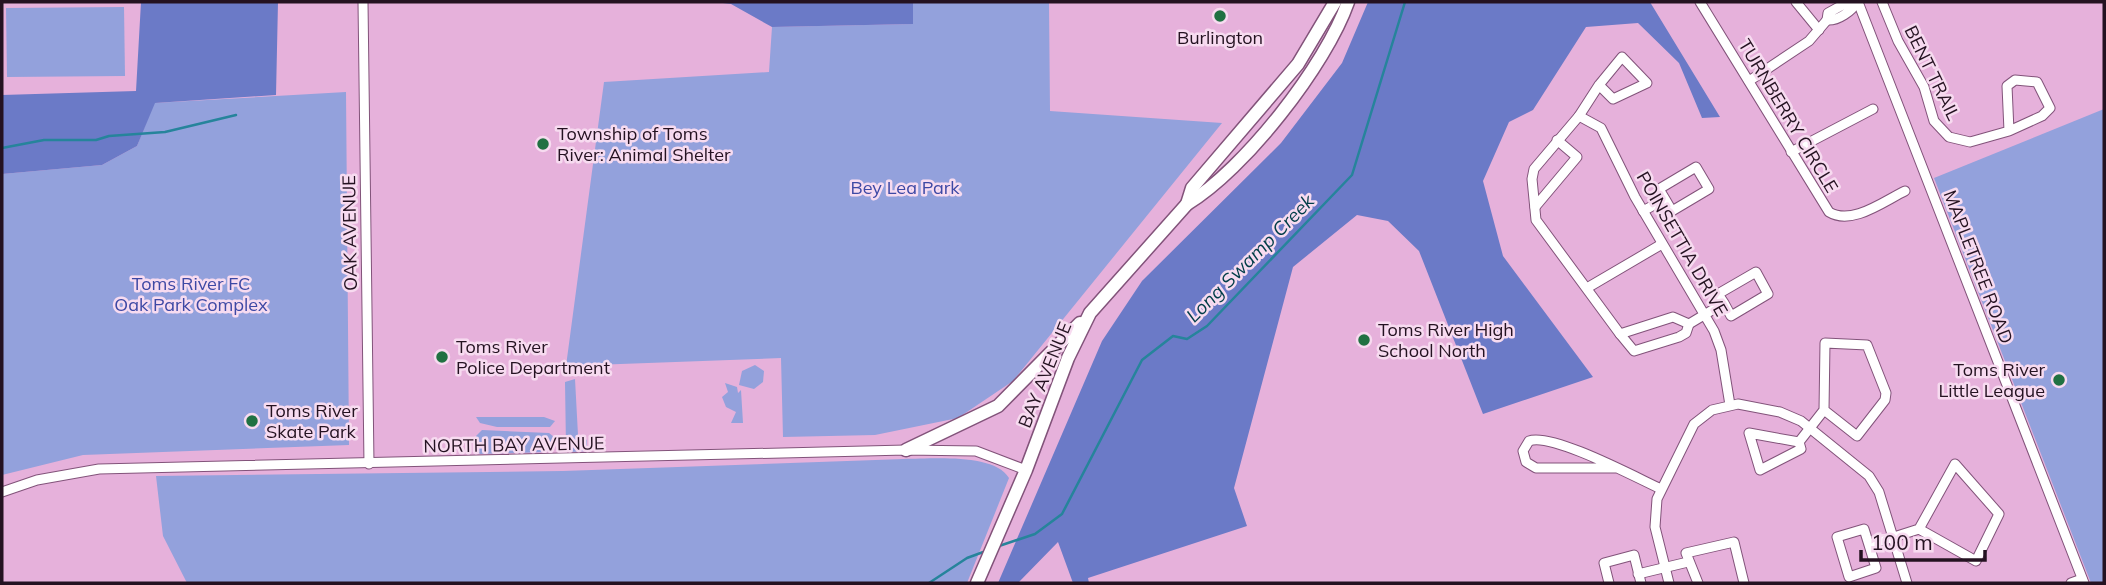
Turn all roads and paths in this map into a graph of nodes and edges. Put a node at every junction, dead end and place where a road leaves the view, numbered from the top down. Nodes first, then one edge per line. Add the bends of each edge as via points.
1 (363, 2) edge
2 (1335, 2) edge
3 (1348, 2) edge
4 (1700, 2) edge
5 (1796, 2) edge
6 (1848, 2) edge
7 (1857, 2) edge
8 (1882, 2) edge
9 (1827, 20) junction
10 (1819, 30) junction
11 (1749, 81) junction
12 (1599, 85) junction
13 (1872, 109) dead end
14 (1579, 116) junction
15 (2008, 131) junction
16 (1557, 140) junction
17 (1791, 152) junction
18 (1905, 191) dead end
19 (1665, 199) junction
20 (1187, 204) junction
21 (1535, 207) junction
22 (1643, 211) junction
23 (1662, 244) junction
24 (1587, 288) junction
25 (1724, 303) junction
26 (1090, 313) junction
27 (1704, 315) junction
28 (1689, 324) junction
29 (1620, 334) junction
30 (1730, 405) junction
31 (1824, 410) junction
32 (1810, 428) junction
33 (1799, 442) junction
34 (906, 450) junction
35 (369, 464) junction
36 (1616, 468) junction
37 (1026, 470) junction
38 (1661, 489) junction
39 (2, 492) edge
40 (1919, 529) junction
41 (1893, 537) junction
42 (1869, 545) junction
43 (1688, 562) junction
44 (1665, 567) junction
45 (1640, 579) edge
46 (2083, 581) edge
47 (977, 583) edge
48 (1609, 583) edge
49 (1669, 583) edge
50 (1698, 583) edge
51 (1744, 583) edge
52 (1907, 583) edge
53 (2071, 583) edge

1 - 35 street, OAK AVENUE
2 - 20 main road, BAY AVENUE via 1298,64 1192,188
3 - 20 main road, BAY AVENUE via 1331,44 1295,97 1236,162
4 - 11 street, TURNBERRY CIRCLE
5 - 10 street
6 - 9 street via 1828,13
7 - 9 street via 1852,10
7 - 46 street, MAPLETREE ROAD
8 - 15 street, BENT TRAIL via 1924,87 1934,121 1944,133 1970,142
9 - 10 street
10 - 11 street
11 - 17 street, TURNBERRY CIRCLE
12 - 12 street via 1613,99 1647,83 1622,57
12 - 14 street
13 - 17 street
14 - 16 street
14 - 22 street, POINSETTIA DRIVE via 1601,128
15 - 15 street, BENT TRAIL via 2050,108 2037,82 2015,80 2007,86
16 - 21 street via 1534,169
16 - 21 street via 1577,157
17 - 18 street, TURNBERRY CIRCLE via 1834,215 1855,215
19 - 19 street via 1659,189 1696,167 1709,189 1672,211
19 - 22 street
20 - 26 main road, BAY AVENUE
21 - 24 street via 1536,220
22 - 23 street, POINSETTIA DRIVE
23 - 24 street
23 - 27 street, POINSETTIA DRIVE
24 - 29 street
25 - 25 street via 1718,294 1756,272 1768,294 1731,316
25 - 27 street
26 - 34 main road via 998,406
26 - 37 main road, BAY AVENUE
27 - 28 street
27 - 30 street, POINSETTIA DRIVE via 1721,350
28 - 29 street via 1673,317
28 - 29 street via 1679,337 1634,351
30 - 32 street via 1780,412
30 - 38 street via 1712,410 1694,424
31 - 31 street via 1857,436 1885,400 1867,345 1825,343
31 - 32 street
32 - 33 street
32 - 41 street via 1875,483
33 - 33 street via 1751,432 1749,433 1760,470 1801,449
34 - 35 street, NORTH BAY AVENUE
34 - 37 street, NORTH BAY AVENUE via 976,451
35 - 39 street, NORTH BAY AVENUE via 99,470
36 - 36 street via 1541,438 1529,441 1523,451 1526,462 1536,468
36 - 38 street
37 - 47 main road, BAY AVENUE
38 - 44 street via 1654,519
40 - 40 street via 1976,561 1999,514 1955,464
40 - 41 street
41 - 42 street
41 - 52 street
42 - 42 street via 1864,529 1837,537 1849,577 1876,568
43 - 44 street
43 - 50 street
43 - 51 street via 1686,553 1734,542
44 - 45 street
44 - 49 street
45 - 48 street via 1634,555 1604,563
46 - 53 street

